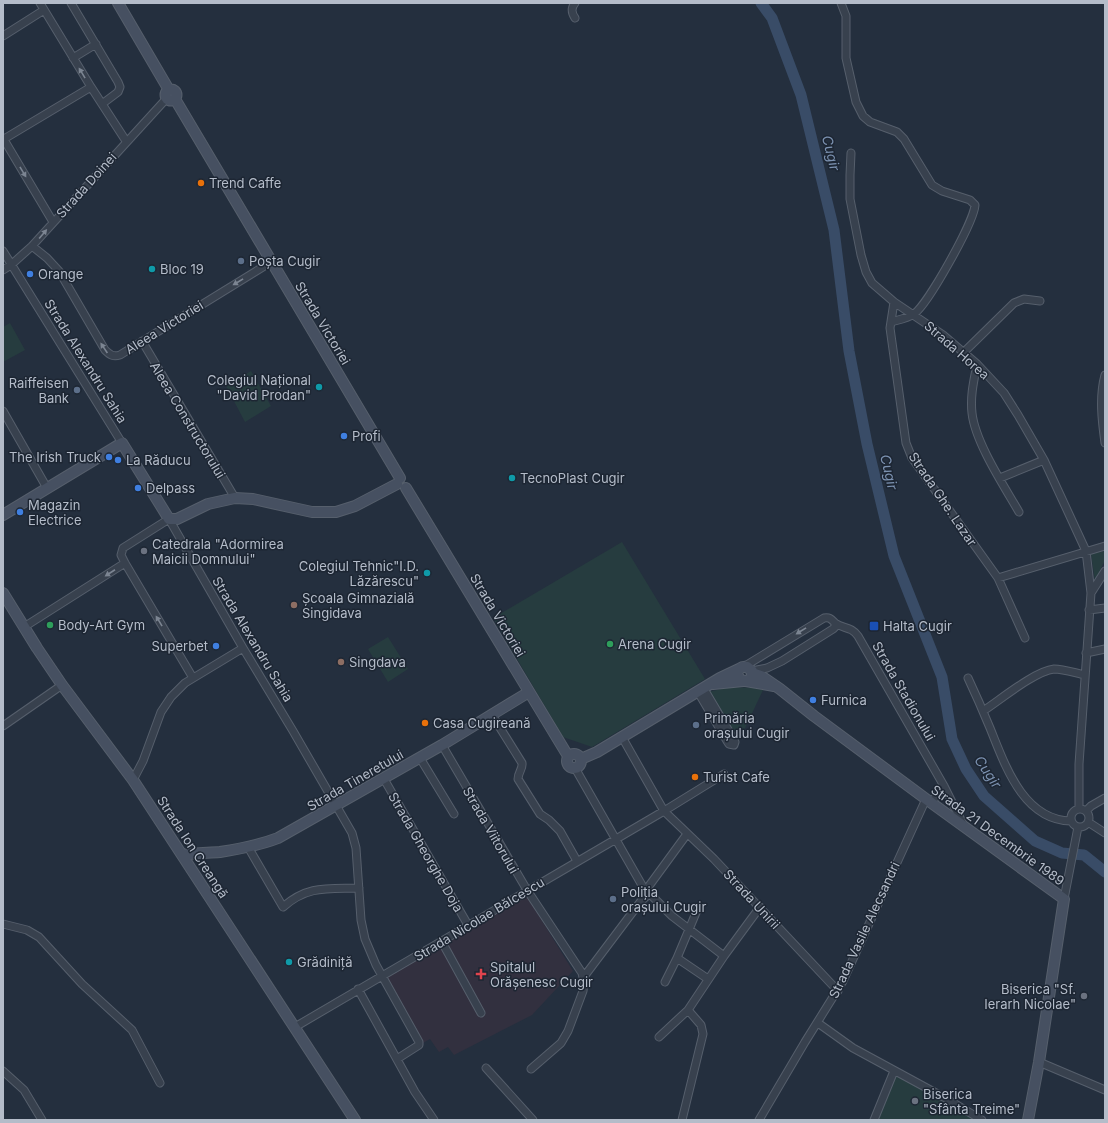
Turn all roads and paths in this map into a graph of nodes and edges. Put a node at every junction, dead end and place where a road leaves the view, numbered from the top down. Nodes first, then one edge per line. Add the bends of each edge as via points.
1 (40, 3) edge
2 (71, 3) edge
3 (118, 3) edge
4 (575, 3) edge
5 (841, 3) edge
6 (44, 10) junction
7 (575, 18) dead end
8 (3, 36) edge
9 (96, 44) junction
10 (73, 58) junction
11 (91, 87) junction
12 (170, 95) junction
13 (102, 104) junction
14 (3, 138) edge
15 (126, 141) junction
16 (851, 153) dead end
17 (53, 222) junction
18 (32, 246) junction
19 (3, 251) edge
20 (272, 262) junction
21 (11, 265) junction
22 (3, 270) edge
23 (1040, 301) dead end
24 (894, 302) junction
25 (914, 314) junction
26 (891, 322) junction
27 (142, 341) junction
28 (964, 352) junction
29 (977, 364) junction
30 (1105, 374) edge
31 (3, 411) edge
32 (122, 443) junction
33 (1105, 444) edge
34 (1044, 460) junction
35 (1000, 478) junction
36 (401, 483) junction
37 (47, 488) junction
38 (235, 498) junction
39 (1019, 512) dead end
40 (3, 515) edge
41 (169, 519) junction
42 (1105, 546) edge
43 (1086, 551) junction
44 (124, 563) junction
45 (1105, 571) edge
46 (998, 578) junction
47 (3, 592) edge
48 (1090, 593) junction
49 (1105, 608) edge
50 (1089, 610) junction
51 (835, 623) junction
52 (24, 628) junction
53 (1025, 638) dead end
54 (243, 648) junction
55 (1105, 649) edge
56 (1086, 653) junction
57 (746, 674) junction
58 (1085, 675) junction
59 (193, 678) junction
60 (968, 678) dead end
61 (62, 686) junction
62 (704, 688) junction
63 (528, 692) junction
64 (983, 711) junction
65 (492, 714) junction
66 (3, 726) edge
67 (622, 737) junction
68 (730, 740) dead end
69 (442, 745) junction
70 (420, 758) junction
71 (578, 764) junction
72 (724, 774) dead end
73 (384, 779) junction
74 (133, 780) junction
75 (944, 786) junction
76 (1105, 798) edge
77 (928, 801) junction
78 (336, 806) junction
79 (1082, 809) junction
80 (664, 811) junction
81 (454, 814) dead end
82 (1071, 821) junction
83 (1088, 822) junction
84 (965, 826) junction
85 (1078, 830) junction
86 (1105, 833) edge
87 (687, 834) junction
88 (615, 838) junction
89 (248, 846) junction
90 (182, 856) junction
91 (577, 861) junction
92 (359, 888) junction
93 (527, 890) junction
94 (647, 892) junction
95 (1064, 900) junction
96 (760, 907) junction
97 (698, 908) dead end
98 (3, 924) edge
99 (468, 926) junction
100 (688, 930) junction
101 (442, 942) junction
102 (724, 956) junction
103 (677, 958) junction
104 (583, 975) junction
105 (382, 976) junction
106 (708, 979) junction
107 (665, 982) dead end
108 (358, 990) junction
109 (838, 991) junction
110 (688, 1010) junction
111 (481, 1013) dead end
112 (818, 1022) junction
113 (295, 1027) junction
114 (659, 1037) dead end
115 (397, 1059) junction
116 (1039, 1062) junction
117 (486, 1068) dead end
118 (532, 1069) dead end
119 (3, 1071) edge
120 (894, 1071) junction
121 (160, 1083) dead end
122 (1105, 1090) edge
123 (42, 1120) edge
124 (355, 1120) edge
125 (434, 1120) edge
126 (533, 1120) edge
127 (682, 1120) edge
128 (759, 1120) edge
129 (874, 1120) edge
130 (982, 1120) edge
131 (1028, 1120) edge

1 - 6 street
2 - 9 street
3 - 12 main road, Strada Victoriei
4 - 7 street via 572,13
5 - 25 street via 846,16 846,58 860,111 870,122 901,135 932,185 970,200 975,205 973,216 953,255
6 - 8 street
6 - 10 street
9 - 10 street
9 - 13 street via 120,87 118,92
11 -> 10 street
11 - 13 street
11 - 14 street
12 - 15 street, Strada Doinei
12 - 20 main road, Strada Victoriei
13 - 15 street
14 -> 17 street
15 - 17 street, Strada Doinei
16 - 24 street, Strada Horea via 850,199 861,255 872,283
18 -> 17 street, Strada Doinei
18 - 21 street, Strada Doinei
27 -> 18 street, Aleea Victoriei via 120,355 109,354 59,271
19 - 21 street, Strada Alexandru Sahia
20 -> 27 street, Aleea Victoriei
20 - 36 main road, Strada Victoriei
21 - 22 street, Strada Doinei
21 - 32 street, Strada Alexandru Sahia
23 - 28 street via 1024,300 1014,303
24 - 25 street, Strada Horea
24 - 26 street, Strada Ghe. Lazar
25 - 26 street
25 - 28 street, Strada Horea
26 - 46 street, Strada Ghe. Lazar via 909,452
27 - 38 street, Aleea Constructorului
28 - 29 street, Strada Horea
29 - 34 street, Strada Horea via 1007,398
29 - 35 street via 972,393 972,414 976,431
30 - 33 street via 1102,390
31 - 37 street
32 - 37 main road
32 - 41 main road, Strada Alexandru Sahia
34 - 35 street
34 - 43 street, Strada Horea
35 - 39 street
36 - 38 main road via 355,506 336,512 312,512 253,499
36 - 63 main road, Strada Victoriei
37 - 40 main road
38 - 41 main road via 208,504 177,519
41 - 44 street via 123,548 121,555
41 - 54 street, Strada Alexandru Sahia
42 - 43 street
43 - 46 street
43 - 48 street, Strada Horea
44 -> 52 street
59 -> 44 street
45 - 48 street
46 - 53 street, Strada Ghe. Lazar
47 - 52 main road, Strada Ion Creangă
48 - 50 street, Strada Horea
49 - 50 street
50 - 56 street, Strada Horea
51 - 57 street via 833,629 782,661
51 -> 57 street, Strada Stadionului via 832,619 824,618
51 - 75 street, Strada Stadionului via 855,632
52 - 61 main road, Strada Ion Creangă
54 - 59 street
54 - 78 street, Strada Alexandru Sahia
55 - 56 street
56 - 58 street, Strada Horea
57 - 62 main road
57 - 77 main road, Strada 21 Decembrie 1989 via 777,686
58 - 64 street via 1059,669 1048,671 1026,682
58 - 79 street, Strada Horea via 1079,764
59 - 74 street via 171,697 161,712 143,761
60 - 64 street
61 - 66 street
61 - 74 main road, Strada Ion Creangă
62 - 67 main road
62 - 68 street
63 - 65 main road, Strada Tineretului
63 - 71 main road, Strada Victoriei via 568,756 574,753 579,755
64 - 82 street via 1004,762 1024,796 1049,816 1057,820
65 - 69 main road, Strada Tineretului
65 - 91 street via 522,763 518,779 540,814 560,831
67 - 71 main road
67 - 80 street, Strada Unirii
69 - 70 main road, Strada Tineretului
69 - 93 street, Strada Viitorului
70 - 73 main road, Strada Tineretului
70 - 81 street
71 - 88 street
72 - 80 street, Strada Nicolae Bălcescu
73 - 78 main road, Strada Tineretului
73 - 99 street, Strada Gheorghe Doja
74 - 90 main road, Strada Ion Creangă
75 - 77 street
75 - 84 street, Strada Stadionului
76 - 79 street
77 - 84 main road, Strada 21 Decembrie 1989
77 - 109 street, Strada Vasile Alecsandri
78 - 89 main road, Strada Tineretului via 278,838
78 - 92 street, Strada Alexandru Sahia via 354,839
79 - 82 street via 1072,813
79 - 83 street via 1089,816
80 - 87 street, Strada Unirii
80 - 88 street, Strada Nicolae Bălcescu
82 - 85 street
83 - 85 street
83 - 86 street
84 - 95 main road, Strada 21 Decembrie 1989
85 - 95 street
87 - 94 street
87 - 96 street, Strada Unirii
88 - 91 street, Strada Nicolae Bălcescu
88 - 94 street
89 - 90 main road, Strada Tineretului
89 - 92 street via 283,907 298,895 314,890
90 - 113 main road, Strada Ion Creangă
91 - 93 street, Strada Nicolae Bălcescu
92 - 105 street, Strada Alexandru Sahia via 365,940
93 - 99 street, Strada Nicolae Bălcescu
93 - 104 street, Strada Viitorului
94 - 100 street
94 - 104 street
95 - 116 main road, Strada 21 Decembrie 1989
96 - 102 street
96 - 109 street, Strada Unirii
97 - 100 street
98 - 121 street via 27,930 39,937 82,984 132,1030
99 - 101 street, Strada Nicolae Bălcescu
100 - 102 street
100 - 103 street
101 - 105 street, Strada Nicolae Bălcescu
101 - 111 street
102 - 106 street
103 - 106 street
103 - 107 street
104 - 118 street via 583,991 562,1043
105 - 108 street, Strada Nicolae Bălcescu
105 - 115 street, Strada Alexandru Sahia via 419,1042 419,1045
106 - 110 street
108 - 113 street, Strada Nicolae Bălcescu
108 - 115 street
109 - 112 street, Strada Vasile Alecsandri
110 - 114 street
110 - 127 street via 701,1025 703,1034
112 - 120 street via 853,1048
112 - 128 street, Strada Vasile Alecsandri
113 - 124 main road, Strada Ion Creangă
115 - 125 street
116 - 122 street
116 - 131 main road, Strada 21 Decembrie 1989
117 - 126 street
119 - 123 street via 24,1090
120 - 129 street
120 - 130 street

